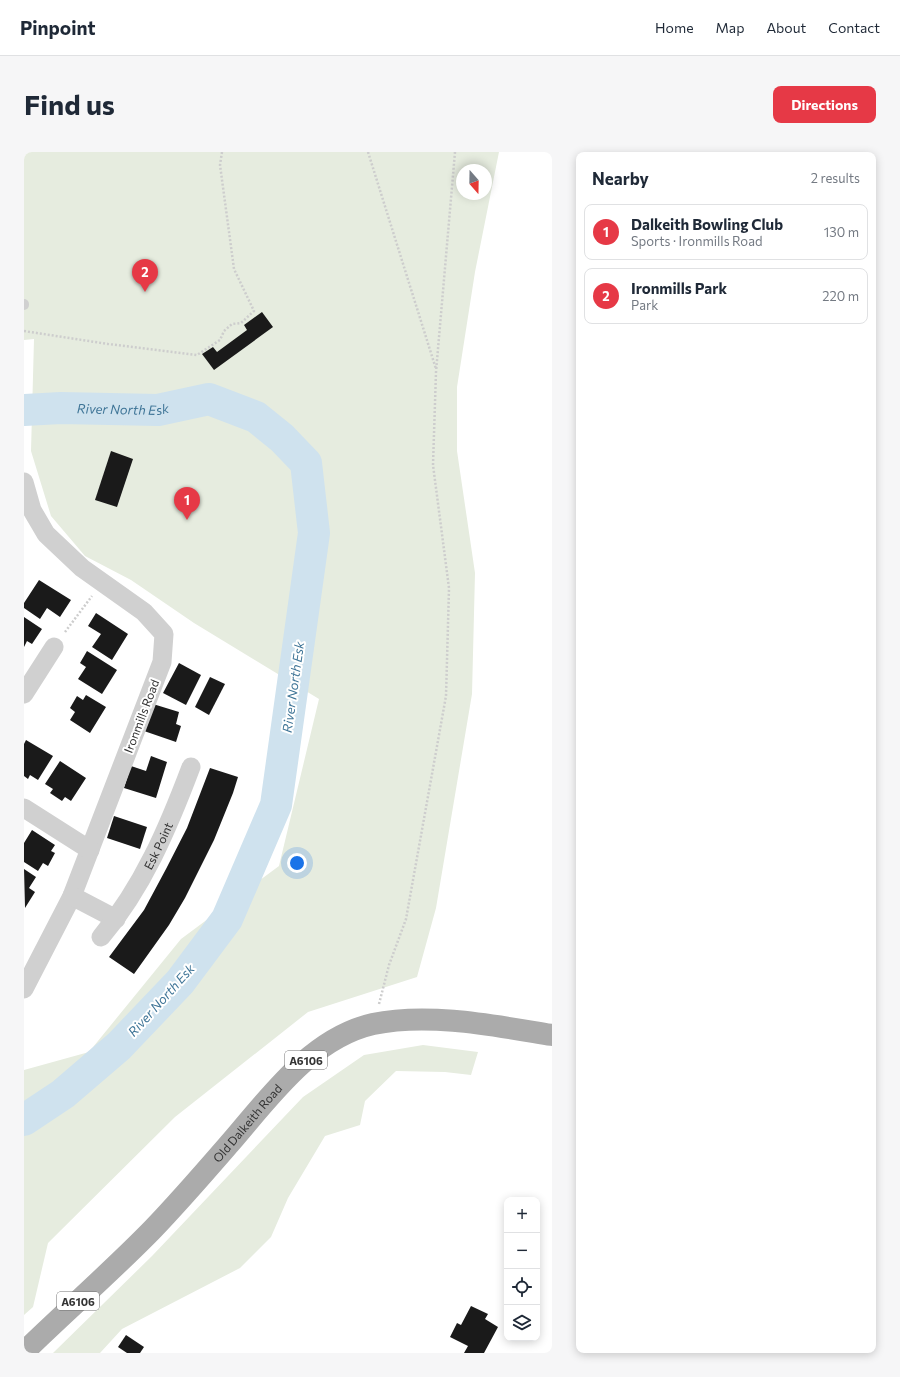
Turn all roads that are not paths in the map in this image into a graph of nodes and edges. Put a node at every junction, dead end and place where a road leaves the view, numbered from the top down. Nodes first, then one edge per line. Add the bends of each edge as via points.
1 (24, 482) edge
2 (54, 647) road end
3 (24, 694) edge
4 (191, 767) dead end
5 (24, 808) edge
6 (90, 850) junction
7 (72, 896) junction
8 (116, 920) junction
9 (101, 937) dead end
10 (24, 989) edge
11 (552, 1035) edge
12 (24, 1352) edge

1 - 6 street, Ironmills Road via 32,510 46,534 82,568 144,612 164,634 162,662
2 - 3 street
4 - 8 street, Esk Point via 148,867
5 - 6 street
6 - 7 street, Ironmills Road
7 - 8 street
7 - 10 street, Ironmills Road
8 - 9 street, Esk Point
11 - 12 main road, Old Dalkeith Road / A6106 via 458,1022 421,1020 373,1024 330,1042 287,1078 151,1231

